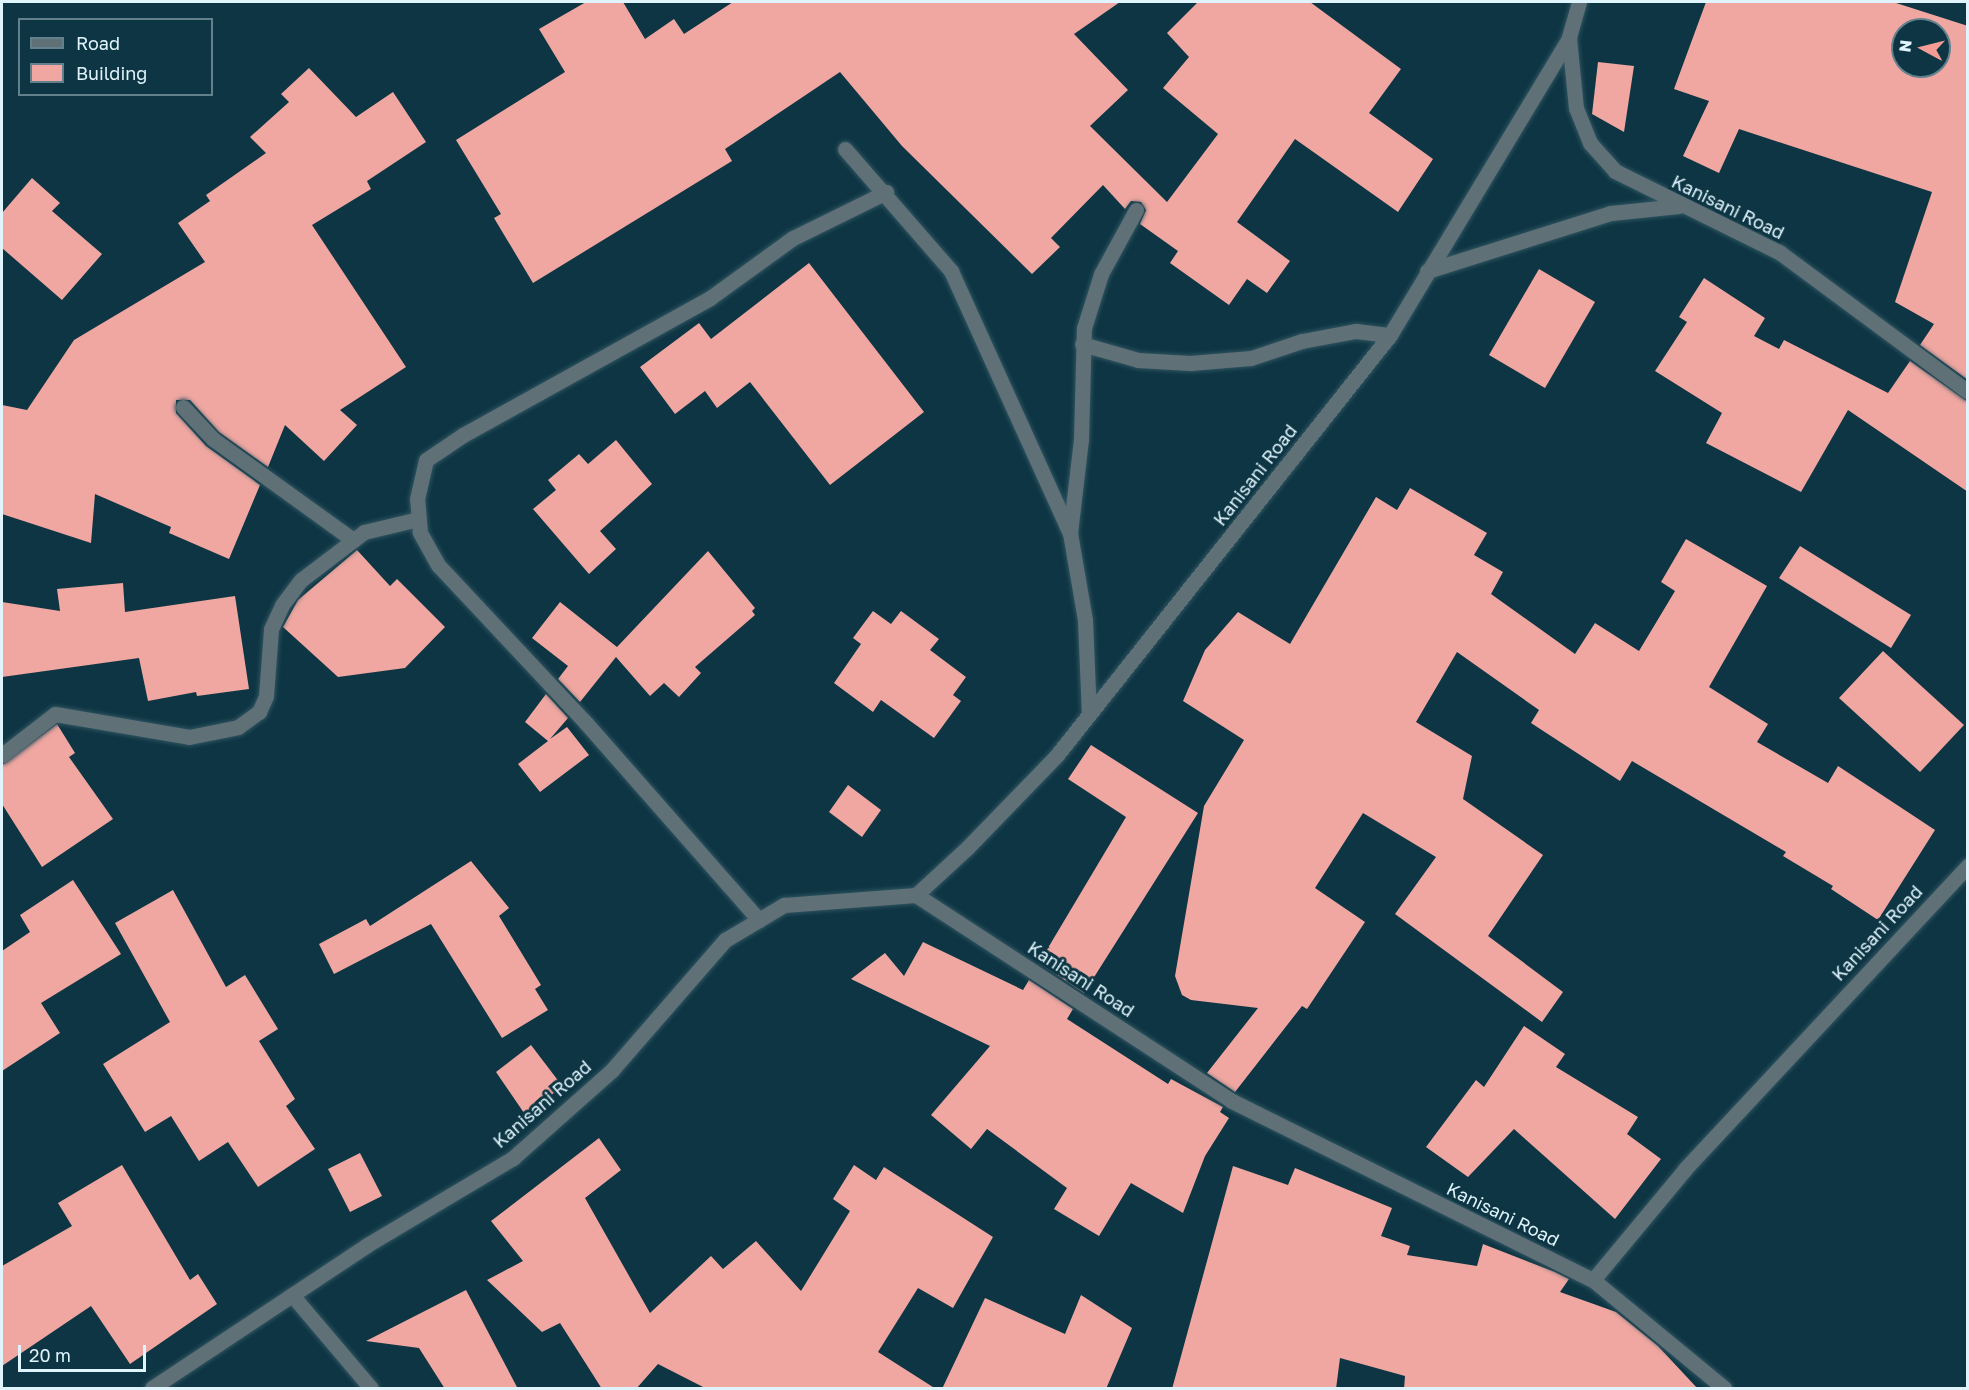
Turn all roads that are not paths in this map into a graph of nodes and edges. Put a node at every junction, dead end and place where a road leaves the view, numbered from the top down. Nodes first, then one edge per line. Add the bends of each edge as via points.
1 (1579, 2) edge
2 (1569, 38) junction
3 (845, 149) dead end
4 (886, 192) junction
5 (1679, 206) junction
6 (1136, 210) dead end
7 (1427, 271) junction
8 (1390, 335) junction
9 (1082, 344) junction
10 (1968, 392) edge
11 (183, 407) dead end
12 (418, 519) junction
13 (1070, 533) junction
14 (353, 540) junction
15 (1089, 715) junction
16 (2, 755) edge
17 (1968, 865) edge
18 (916, 895) junction
19 (759, 920) junction
20 (1593, 1280) junction
21 (292, 1295) junction
22 (152, 1389) edge
23 (371, 1389) edge
24 (1724, 1389) edge

1 - 2 street, Kanisani Road
2 - 5 street, Kanisani Road via 1576,108 1590,143 1614,171
2 - 7 street, Kanisani Road
3 - 4 street
4 - 12 street via 792,238 711,298 426,460 417,499
4 - 13 street via 951,271
5 - 7 street via 1611,213
5 - 10 street, Kanisani Road via 1779,252
6 - 9 street via 1101,274
7 - 8 street, Kanisani Road
8 - 9 street via 1356,331 1302,341 1251,358 1190,363 1138,360
8 - 15 street, Kanisani Road
9 - 13 street via 1081,440
11 - 14 street via 213,439
12 - 14 street via 364,532
12 - 19 street via 420,532 438,565 586,723
13 - 15 street via 1085,620
14 - 16 street via 301,580 282,605 271,629 266,657 270,683 266,696 260,712 238,728 189,737 55,714
15 - 18 street, Kanisani Road via 1003,814
17 - 20 street, Kanisani Road via 1685,1169
18 - 19 street, Kanisani Road via 784,904
18 - 20 street, Kanisani Road via 1232,1101
19 - 21 street, Kanisani Road via 725,940 612,1070 513,1158
20 - 24 street
21 - 22 street, Kanisani Road
21 - 23 street

